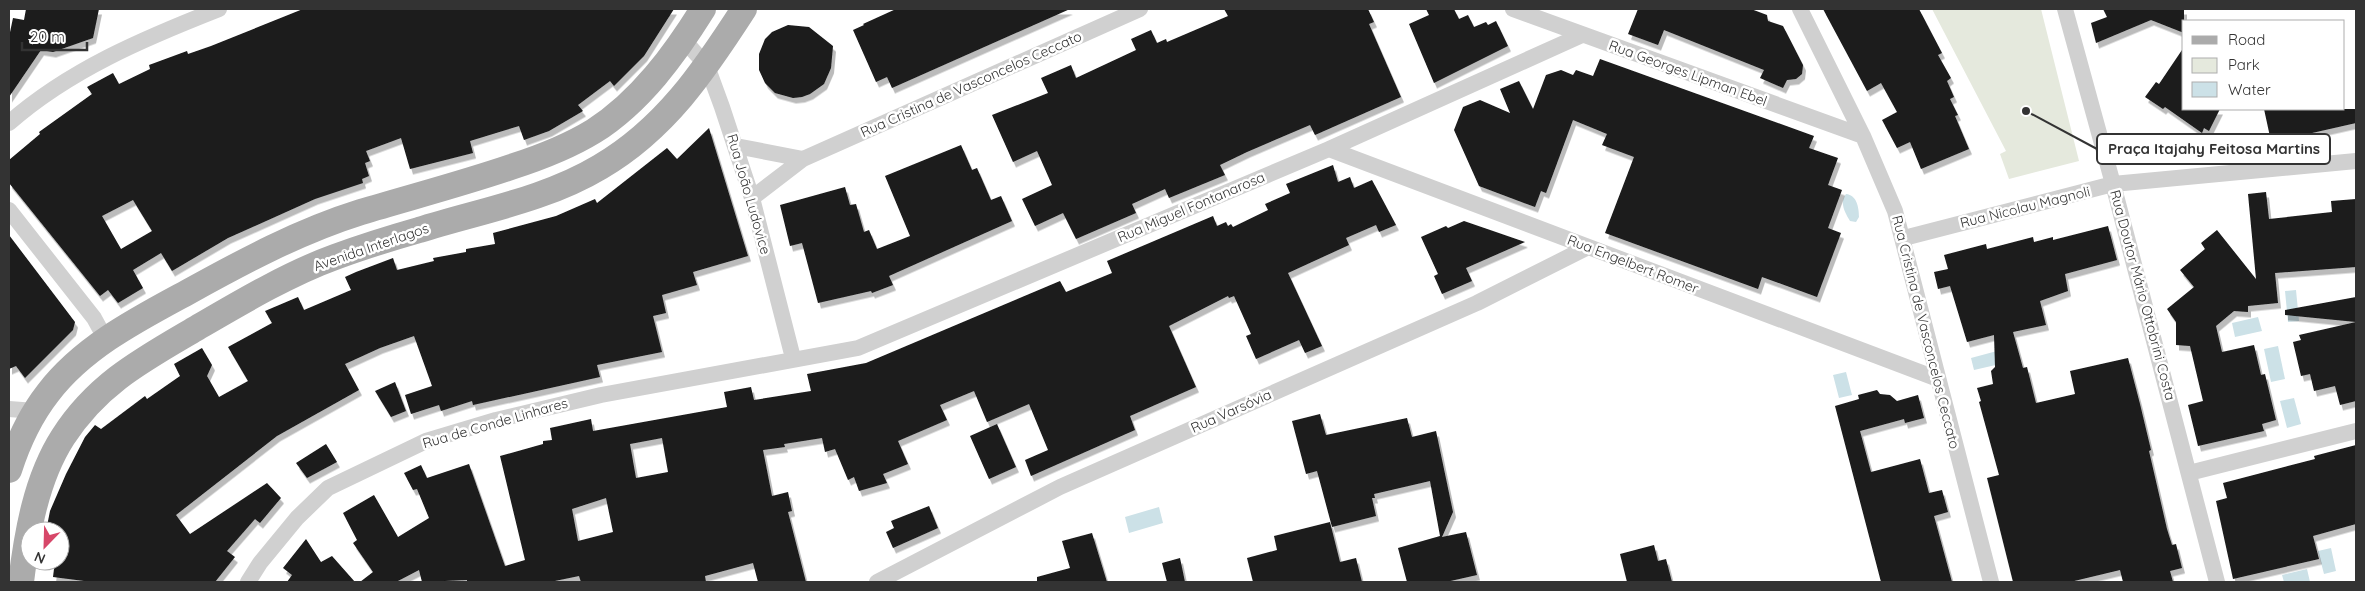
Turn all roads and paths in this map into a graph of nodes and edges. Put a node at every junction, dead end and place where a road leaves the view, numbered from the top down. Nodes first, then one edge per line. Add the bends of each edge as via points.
1 (179, 9) edge
2 (219, 9) edge
3 (703, 9) edge
4 (744, 9) edge
5 (1140, 9) edge
6 (1513, 9) edge
7 (1800, 9) edge
8 (2065, 9) edge
9 (175, 26) junction
10 (1582, 35) junction
11 (683, 39) junction
12 (707, 66) junction
13 (9, 123) edge
14 (1863, 136) junction
15 (736, 146) junction
16 (1329, 149) junction
17 (803, 160) junction
18 (2356, 161) edge
19 (2113, 184) junction
20 (752, 198) junction
21 (9, 210) edge
22 (1904, 238) junction
23 (1588, 247) junction
24 (106, 340) junction
25 (793, 358) junction
26 (1938, 379) junction
27 (9, 410) edge
28 (35, 410) junction
29 (2356, 431) edge
30 (9, 470) edge
31 (2190, 473) junction
32 (21, 582) edge
33 (248, 582) edge
34 (876, 582) edge
35 (1991, 582) edge
36 (2217, 582) edge

1 - 9 street
2 - 9 street
3 - 11 main road
4 - 12 main road, Avenida Interlagos
5 - 17 street, Rua Cristina de Vasconcelos Ceccato
6 - 10 street, Rua Georges Lipman Ebel
7 - 14 street, Rua Cristina de Vasconcelos Ceccato
8 - 19 street, Rua Doutor Mário Ottobrini Costa
9 - 13 street via 75,75
10 - 14 street, Rua Georges Lipman Ebel
10 - 16 street, Rua Miguel Fontanarosa
11 - 12 street, Rua João Ludovice
11 - 24 main road via 628,105 594,131 549,154 320,226 249,258
12 - 15 street, Rua João Ludovice
12 - 32 main road, Avenida Interlagos via 652,129 601,167 561,187 529,198 332,258 247,299 131,366 88,403 62,438 44,475 32,518
14 - 22 street, Rua Cristina de Vasconcelos Ceccato
15 - 17 street
15 - 20 street, Rua João Ludovice
16 - 23 street, Rua Engelbert Romer
16 - 25 street, Rua Miguel Fontanarosa via 858,348
17 - 20 street, Rua Cristina de Vasconcelos Ceccato
18 - 19 street, Rua Nicolau Magnoli
19 - 22 street, Rua Nicolau Magnoli
19 - 31 street, Rua Doutor Mário Ottobrini Costa
20 - 25 street, Rua João Ludovice
21 - 24 street via 94,318
22 - 26 street, Rua Cristina de Vasconcelos Ceccato
23 - 26 street, Rua Engelbert Romer
23 - 34 street, Rua Varsóvia via 1477,303 1060,487
24 - 28 main road via 73,366 48,391
25 - 33 street, Rua de Conde Linhares via 601,394 426,441 328,488 297,518
26 - 35 street, Rua Cristina de Vasconcelos Ceccato
27 - 28 street
28 - 30 main road
29 - 31 street
31 - 36 street, Rua Doutor Mário Ottobrini Costa

